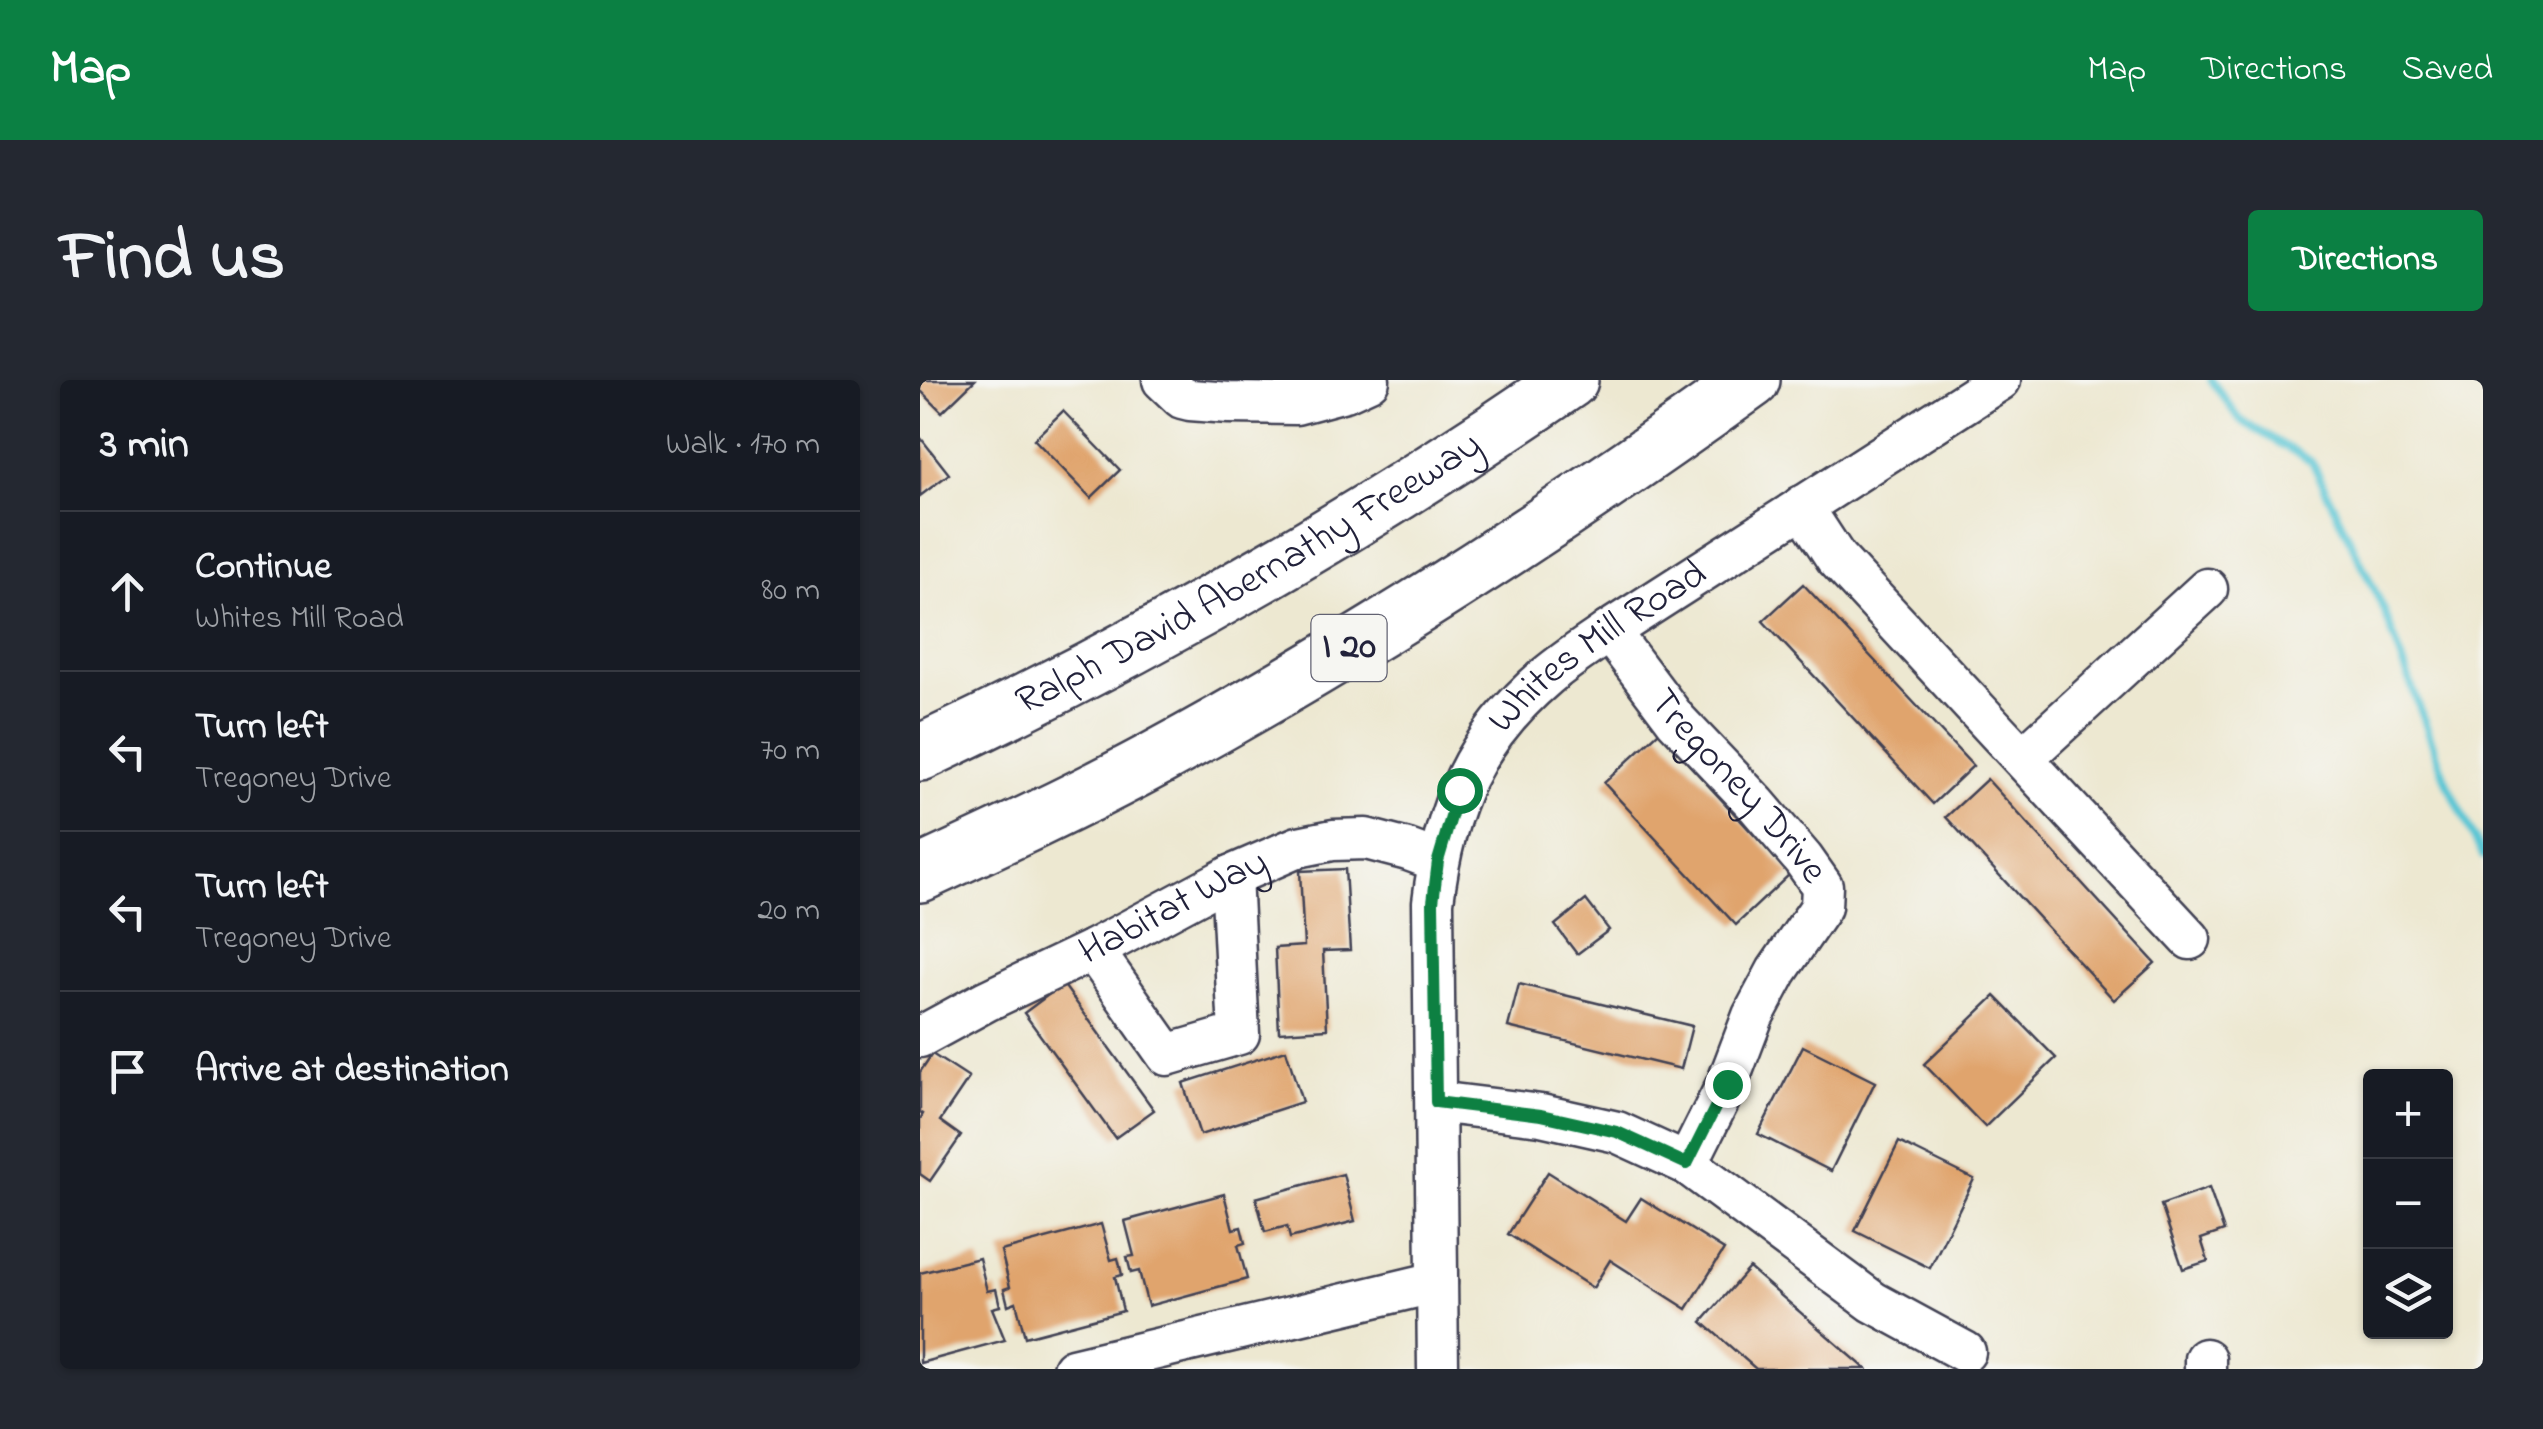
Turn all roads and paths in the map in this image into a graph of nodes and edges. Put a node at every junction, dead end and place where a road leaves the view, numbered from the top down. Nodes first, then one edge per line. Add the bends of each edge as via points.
1 (1163, 380) edge
2 (1369, 380) edge
3 (1570, 380) edge
4 (1752, 380) edge
5 (2000, 380) edge
6 (1802, 506) junction
7 (2207, 589) dead end
8 (1609, 631) junction
9 (920, 753) edge
10 (2024, 758) junction
11 (1438, 861) junction
12 (920, 874) edge
13 (1231, 876) junction
14 (2190, 939) dead end
15 (1093, 950) junction
16 (920, 1037) edge
17 (1436, 1102) junction
18 (1687, 1164) junction
19 (1437, 1282) junction
20 (1965, 1352) dead end
21 (1073, 1369) edge
22 (1438, 1369) edge

1 - 2 street via 1182,398 1243,404 1296,404
3 - 9 highway, Ralph David Abernathy Freeway / I 20 via 1293,557 1013,710
4 - 12 highway, I 20 via 1622,474 1301,678 1149,762
5 - 6 street, Whites Mill Road
6 - 8 street, Whites Mill Road
6 - 10 street via 1836,558
7 - 10 street
8 - 11 street, Whites Mill Road via 1547,676 1477,755
8 - 18 street, Tregoney Drive via 1676,720 1822,886 1821,907 1748,987 1752,1016
10 - 14 street
11 - 13 street, Habitat Way via 1366,839 1333,840 1298,847
11 - 17 street, Whites Mill Road
13 - 15 street, Habitat Way
13 - 15 street via 1239,1034 1167,1055
15 - 16 street, Habitat Way
17 - 18 street via 1617,1132
17 - 19 street, Whites Mill Road
18 - 20 street via 1873,1302
19 - 21 street
19 - 22 street, Whites Mill Road

